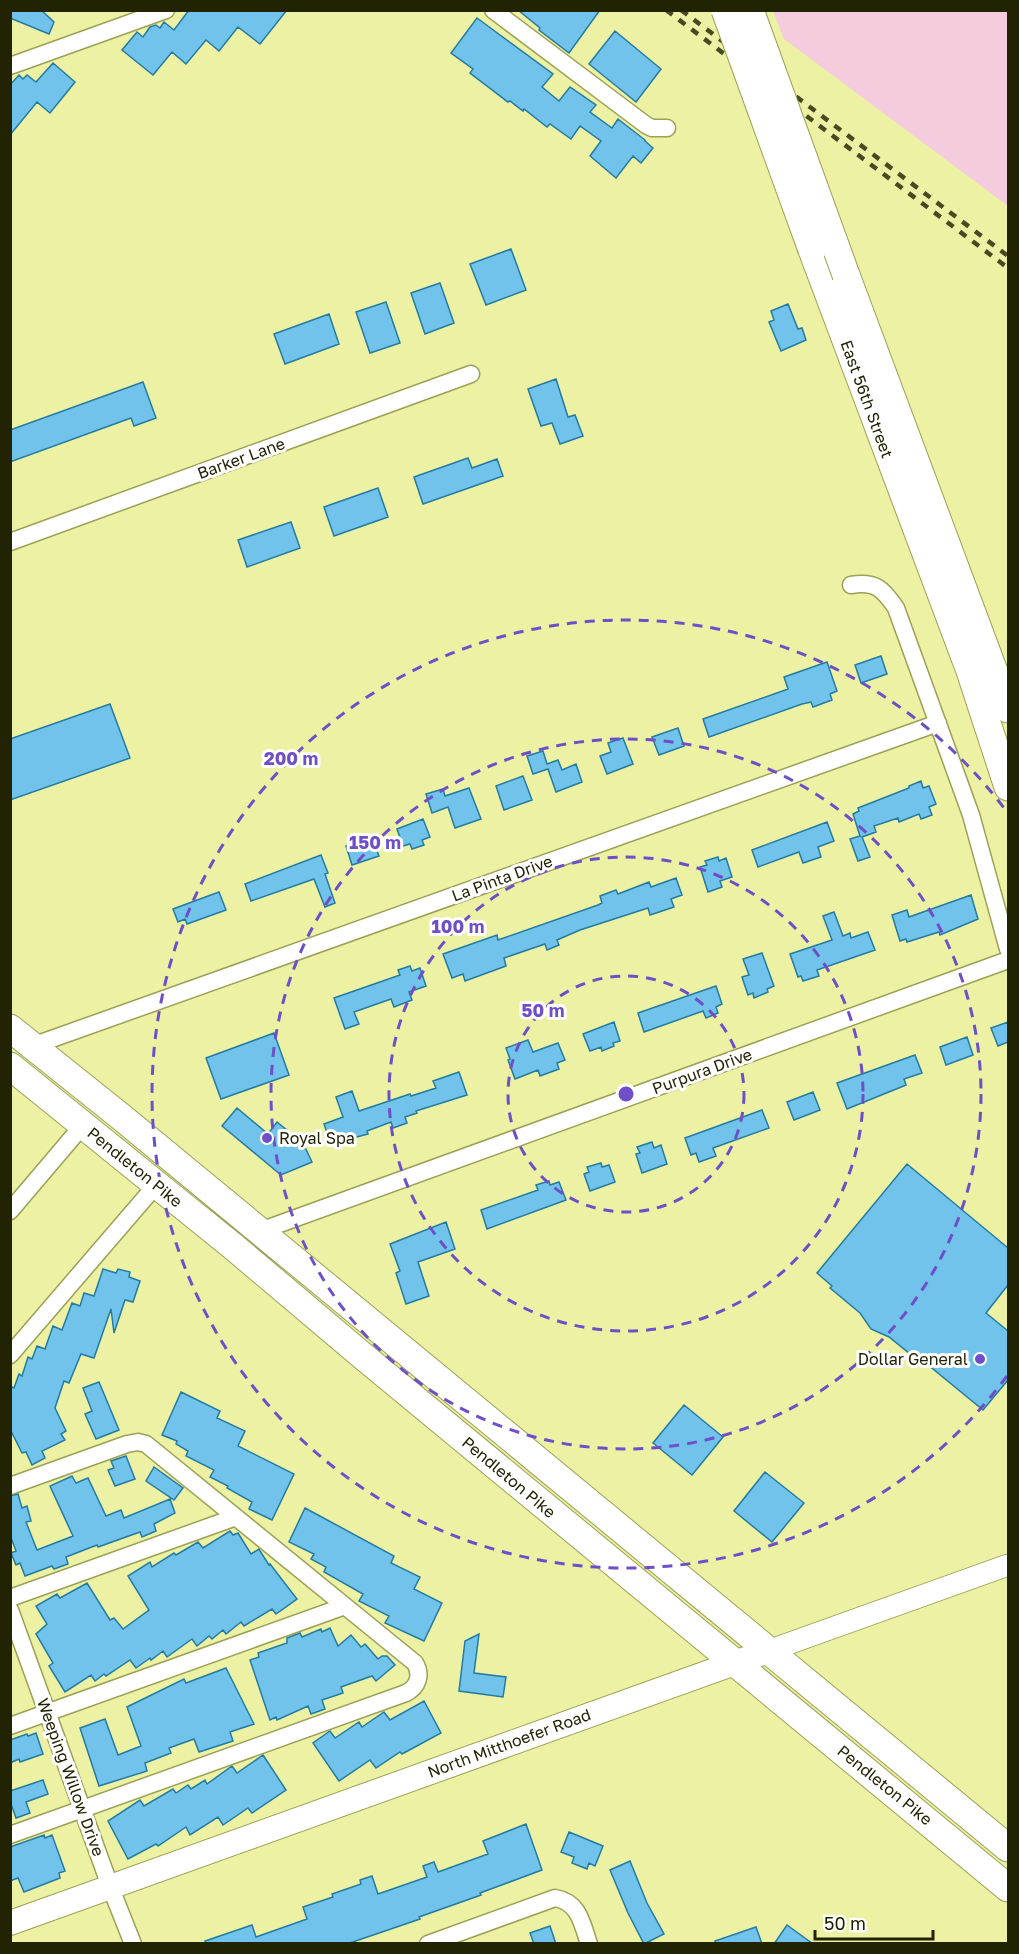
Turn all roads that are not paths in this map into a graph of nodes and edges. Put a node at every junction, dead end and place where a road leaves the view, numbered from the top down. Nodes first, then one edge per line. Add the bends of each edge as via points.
1 (166, 10) edge
2 (493, 10) edge
3 (725, 10) edge
4 (750, 10) edge
5 (10, 66) edge
6 (667, 128) dead end
7 (471, 374) dead end
8 (10, 542) edge
9 (851, 585) dead end
10 (1008, 710) edge
11 (938, 723) junction
12 (1008, 787) edge
13 (1008, 949) edge
14 (1008, 960) edge
15 (10, 1028) edge
16 (32, 1046) junction
17 (10, 1066) edge
18 (83, 1125) junction
19 (157, 1184) junction
20 (10, 1211) edge
21 (260, 1231) junction
22 (10, 1355) edge
23 (10, 1486) edge
24 (236, 1517) junction
25 (1008, 1565) edge
26 (10, 1598) edge
27 (345, 1606) junction
28 (10, 1610) edge
29 (768, 1651) junction
30 (735, 1663) junction
31 (48, 1712) junction
32 (10, 1726) edge
33 (83, 1810) junction
34 (10, 1835) edge
35 (1008, 1848) edge
36 (110, 1886) junction
37 (1008, 1888) edge
38 (10, 1923) edge
39 (133, 1944) edge
40 (428, 1944) edge
41 (589, 1944) edge

1 - 5 street
2 - 6 street via 646,125
3 - 12 main road, East 56th Street, bridge via 970,671
4 - 10 main road, East 56th Street, bridge
7 - 8 street, Barker Lane
9 - 11 street via 878,587 896,608
11 - 13 street via 980,843
11 - 16 street, La Pinta Drive
14 - 21 street, Purpura Drive
15 - 16 main road, Pendleton Pike
16 - 21 main road, Pendleton Pike
17 - 18 main road, Pendleton Pike
18 - 19 main road, Pendleton Pike
18 - 20 street
19 - 22 street
19 - 30 main road, Pendleton Pike
21 - 29 main road, Pendleton Pike
23 - 24 street via 138,1442 152,1448
24 - 26 street
24 - 27 street
25 - 29 street, North Mitthoefer Road
27 - 31 street
27 - 33 street via 417,1666 418,1680 409,1692
28 - 31 street, Weeping Willow Drive
29 - 30 main road, North Mitthoefer Road
29 - 35 main road, Pendleton Pike
30 - 36 main road, North Mitthoefer Road
30 - 37 main road, Pendleton Pike
31 - 32 street
31 - 33 street, Weeping Willow Drive
33 - 34 street
33 - 36 street, Weeping Willow Drive
36 - 38 main road, North Mitthoefer Road
36 - 39 street, Weeping Willow Drive
40 - 41 street via 552,1899 571,1904

